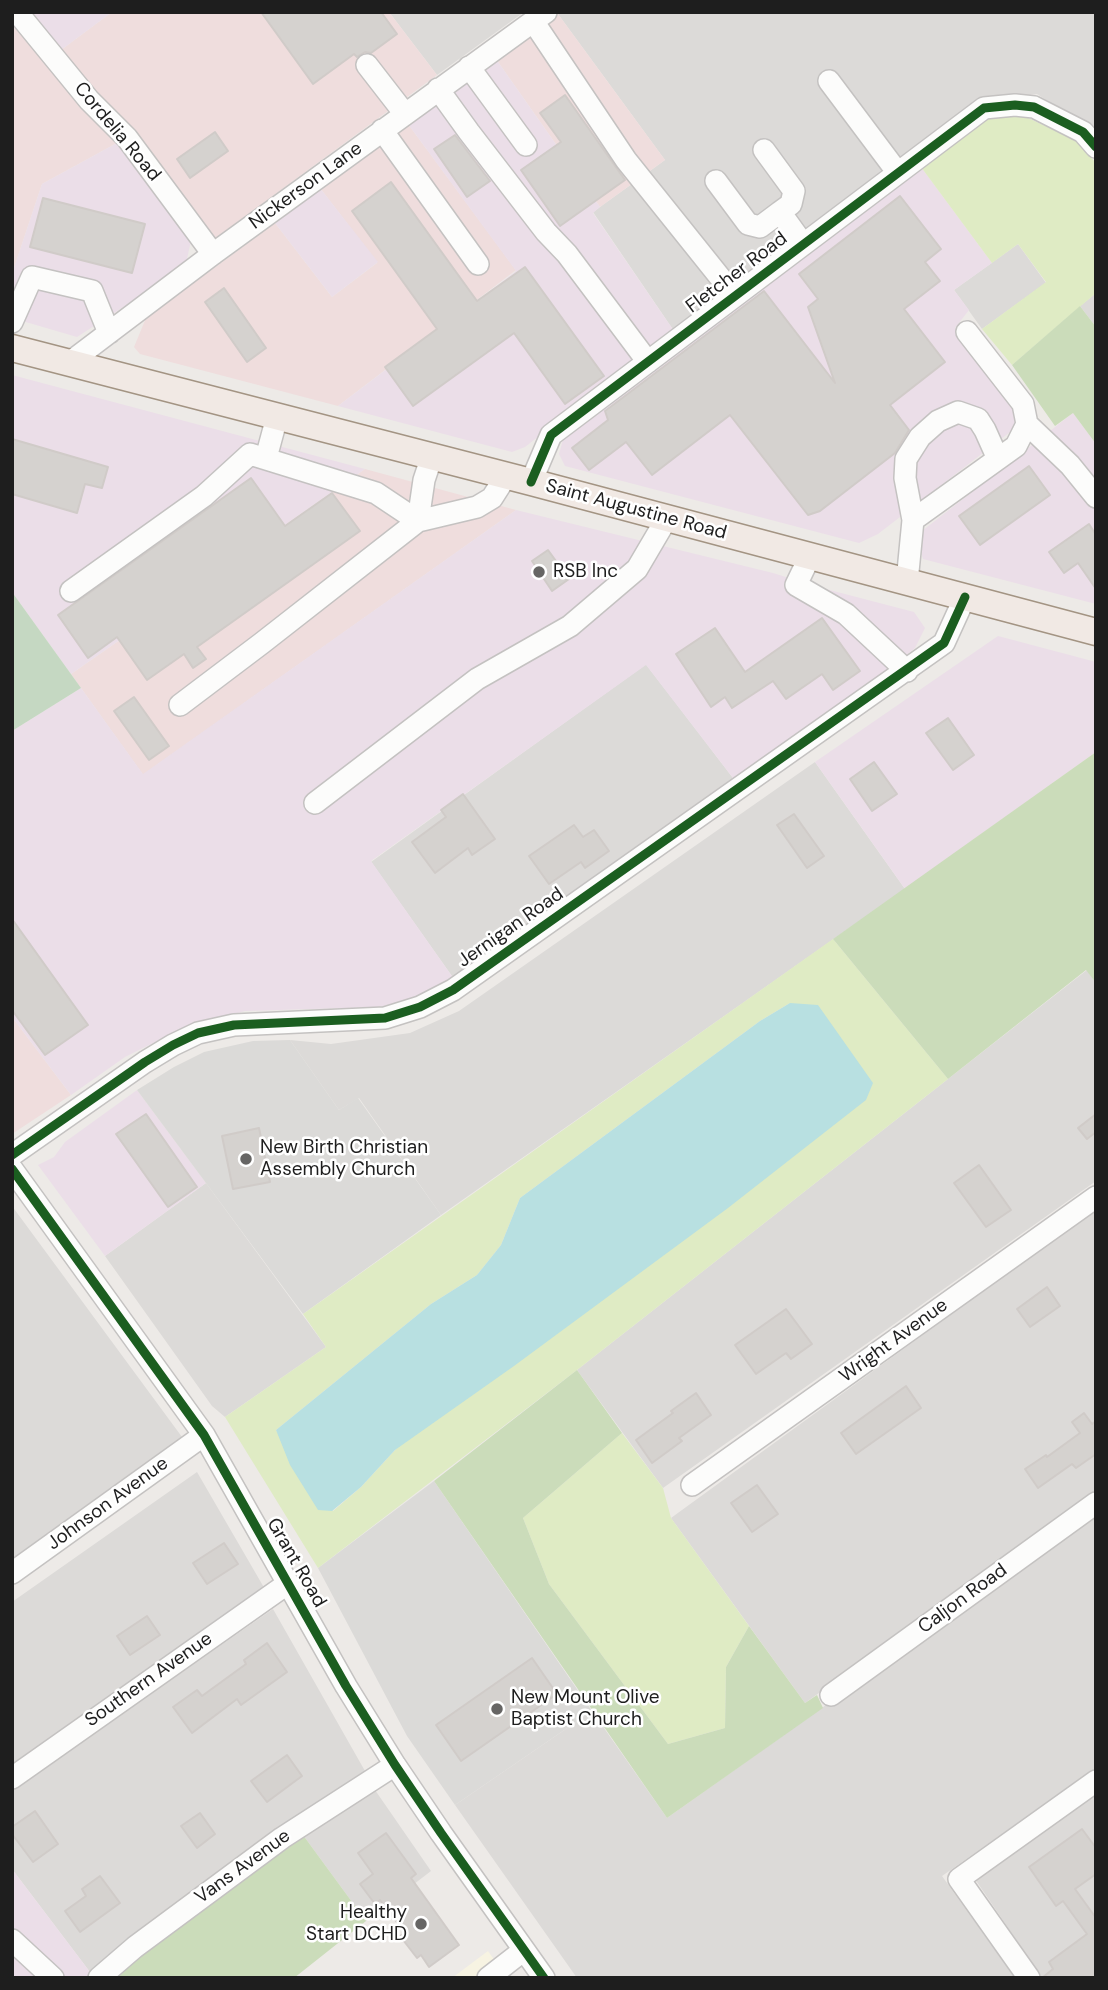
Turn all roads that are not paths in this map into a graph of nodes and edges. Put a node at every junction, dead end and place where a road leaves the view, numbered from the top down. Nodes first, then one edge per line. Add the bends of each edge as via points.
1 (17, 12) edge
2 (539, 17) edge
3 (367, 65) dead end
4 (470, 66) junction
5 (829, 81) dead end
6 (438, 89) junction
7 (405, 114) junction
8 (382, 130) junction
9 (526, 145) dead end
10 (1096, 147) edge
11 (764, 150) dead end
12 (898, 173) junction
13 (716, 181) dead end
14 (780, 212) junction
15 (803, 244) junction
16 (213, 254) junction
17 (478, 264) dead end
18 (735, 296) junction
19 (12, 322) edge
20 (967, 332) dead end
21 (108, 333) junction
22 (12, 348) edge
23 (648, 362) junction
24 (69, 363) junction
25 (277, 417) junction
26 (1027, 424) junction
27 (432, 456) junction
28 (266, 458) junction
29 (998, 459) junction
30 (519, 479) junction
31 (1096, 498) edge
32 (667, 518) junction
33 (913, 520) junction
34 (418, 521) junction
35 (810, 556) junction
36 (907, 582) junction
37 (71, 591) dead end
38 (965, 597) junction
39 (1096, 632) edge
40 (907, 671) junction
41 (180, 705) dead end
42 (314, 803) dead end
43 (12, 1155) edge
44 (12, 1169) edge
45 (1096, 1197) edge
46 (204, 1435) junction
47 (692, 1485) dead end
48 (1096, 1503) edge
49 (12, 1573) edge
50 (288, 1584) junction
51 (831, 1695) dead end
52 (395, 1765) junction
53 (12, 1778) edge
54 (1096, 1781) edge
55 (12, 1940) edge
56 (524, 1950) junction
57 (53, 1978) edge
58 (99, 1978) edge
59 (488, 1978) edge
60 (544, 1978) edge
61 (1029, 1978) edge

1 - 16 street, Cordelia Road via 89,100 127,138
2 - 4 street, Nickerson Lane
2 - 18 street via 626,160
3 - 7 street
4 - 6 street, Nickerson Lane
4 - 9 street
5 - 12 street
6 - 7 street, Nickerson Lane
6 - 23 street
7 - 8 street, Nickerson Lane
8 - 16 street, Nickerson Lane
8 - 17 street
10 - 12 street, Fletcher Road via 1083,132 1034,107 984,108
11 - 14 street via 794,191 791,204
12 - 15 street, Fletcher Road
13 - 14 street via 748,224 760,227
14 - 15 street
15 - 18 street, Fletcher Road
16 - 21 street, Nickerson Lane
18 - 23 street, Fletcher Road
19 - 21 street via 32,276 92,291
20 - 26 street via 1023,404
21 - 24 street, Nickerson Lane
22 - 24 main road, Saint Augustine Road
23 - 30 street, Fletcher Road via 551,435
24 - 25 main road, Saint Augustine Road
25 - 27 main road, Saint Augustine Road
25 - 28 street
26 - 29 street via 1016,446
26 - 31 street
27 - 30 main road, Saint Augustine Road
27 - 34 street
28 - 34 street via 376,493
28 - 37 street via 250,454 204,496
29 - 33 street
29 - 33 street via 978,419 958,412 938,421 905,459
30 - 32 main road, Saint Augustine Road
30 - 34 street, Fletcher Road via 477,507
32 - 35 main road, Saint Augustine Road
32 - 42 street via 637,569 570,626 477,679
33 - 36 street
34 - 41 street
35 - 36 main road, Saint Augustine Road
35 - 40 street via 796,585 846,614
36 - 38 main road, Saint Augustine Road
38 - 39 main road, Saint Augustine Road
38 - 40 street, Jernigan Road via 944,643
40 - 43 street, Jernigan Road via 453,990 421,1007 385,1018 234,1025 198,1033 145,1062
44 - 46 street, Grant Road
45 - 47 street, Wright Avenue
46 - 49 street, Johnson Avenue
46 - 50 street, Grant Road
48 - 51 street, Caljon Road
50 - 52 street, Grant Road
50 - 53 street, Southern Avenue
52 - 56 street, Grant Road
52 - 58 street, Vans Avenue via 282,1838
54 - 61 street via 959,1880
55 - 57 street
56 - 59 street
56 - 60 street, Grant Road

